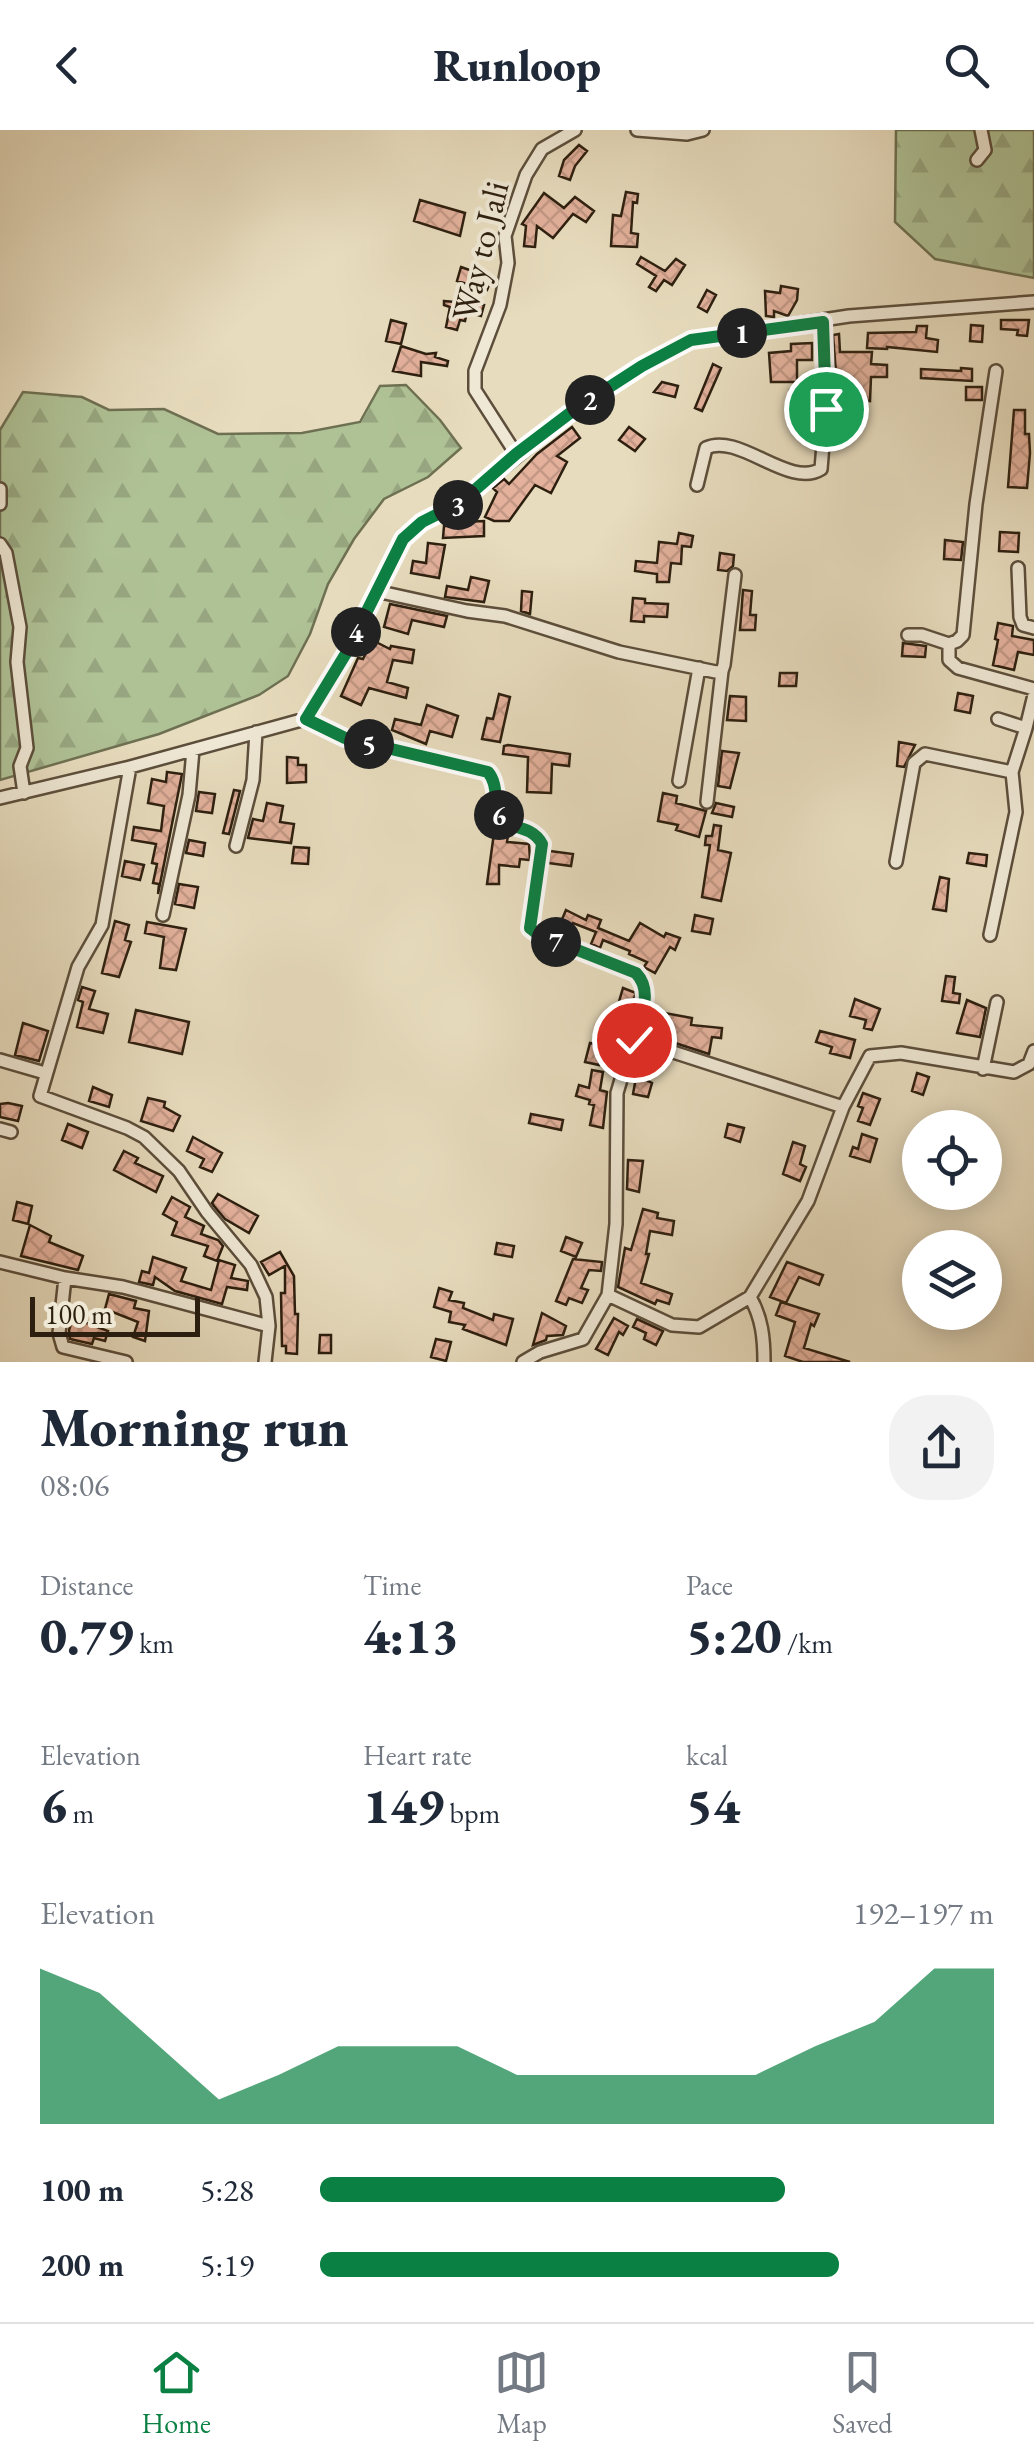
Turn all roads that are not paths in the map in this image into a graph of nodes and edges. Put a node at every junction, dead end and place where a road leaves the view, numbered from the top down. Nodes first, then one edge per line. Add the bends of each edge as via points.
1 (551, 130) edge
2 (575, 130) edge
3 (637, 130) edge
4 (702, 130) edge
5 (982, 130) edge
6 (542, 149) junction
7 (977, 160) dead end
8 (1034, 302) edge
9 (823, 322) junction
10 (996, 372) dead end
11 (516, 454) junction
12 (697, 485) dead end
13 (0, 490) edge
14 (0, 504) edge
15 (0, 544) edge
16 (1018, 568) dead end
17 (735, 575) dead end
18 (376, 592) junction
19 (1034, 628) edge
20 (908, 635) dead end
21 (949, 644) junction
22 (699, 668) junction
23 (722, 670) junction
24 (1034, 692) edge
25 (306, 719) junction
26 (998, 719) dead end
27 (1026, 728) junction
28 (256, 732) junction
29 (193, 750) junction
30 (130, 767) junction
31 (1012, 772) junction
32 (679, 781) dead end
33 (24, 794) junction
34 (0, 798) edge
35 (707, 802) dead end
36 (236, 846) dead end
37 (896, 862) dead end
38 (163, 916) dead end
39 (990, 935) dead end
40 (996, 1002) dead end
41 (634, 1040) junction
42 (1034, 1051) edge
43 (0, 1060) edge
44 (982, 1069) junction
45 (45, 1074) junction
46 (843, 1107) junction
47 (0, 1262) edge
48 (65, 1278) junction
49 (608, 1295) junction
50 (750, 1297) junction
51 (269, 1326) junction
52 (126, 1362) edge
53 (265, 1362) edge
54 (523, 1362) edge
55 (764, 1362) edge

1 - 6 street
2 - 6 street, Way to Jali
3 - 4 street
5 - 7 street via 985,150
6 - 11 street, Way to Jali via 514,208 500,305 475,371 476,390
8 - 9 street
9 - 11 street via 691,340 591,398
9 - 12 street via 821,469 804,475 712,444
10 - 21 street via 963,635
11 - 18 street via 460,503 403,539
13 - 14 street
15 - 33 street via 20,627
16 - 19 street via 1020,617
17 - 23 street
18 - 22 street via 505,616 619,652
18 - 25 street
20 - 21 street
21 - 24 street via 952,666
22 - 23 street
22 - 32 street
23 - 35 street
24 - 27 street
25 - 28 street
25 - 41 street via 345,738 488,772 504,823 528,830 542,844 530,928 643,980 647,995
26 - 27 street
27 - 31 street
28 - 29 street
28 - 36 street via 253,780
29 - 30 street
29 - 38 street
30 - 33 street
30 - 45 street via 102,924 78,967
31 - 37 street via 919,756
31 - 39 street via 1016,812
33 - 34 street
40 - 44 street
41 - 46 street
41 - 49 street via 617,1093
42 - 44 street via 1030,1064 1014,1072
43 - 45 street
44 - 46 street via 901,1053 870,1056
45 - 51 street via 43,1099 144,1137 179,1171 251,1265 266,1297
46 - 50 street via 808,1201
47 - 48 street
48 - 51 street
48 - 52 street via 62,1347
49 - 50 street via 672,1325 699,1327
49 - 54 street via 583,1339
50 - 55 street via 764,1336
51 - 53 street

